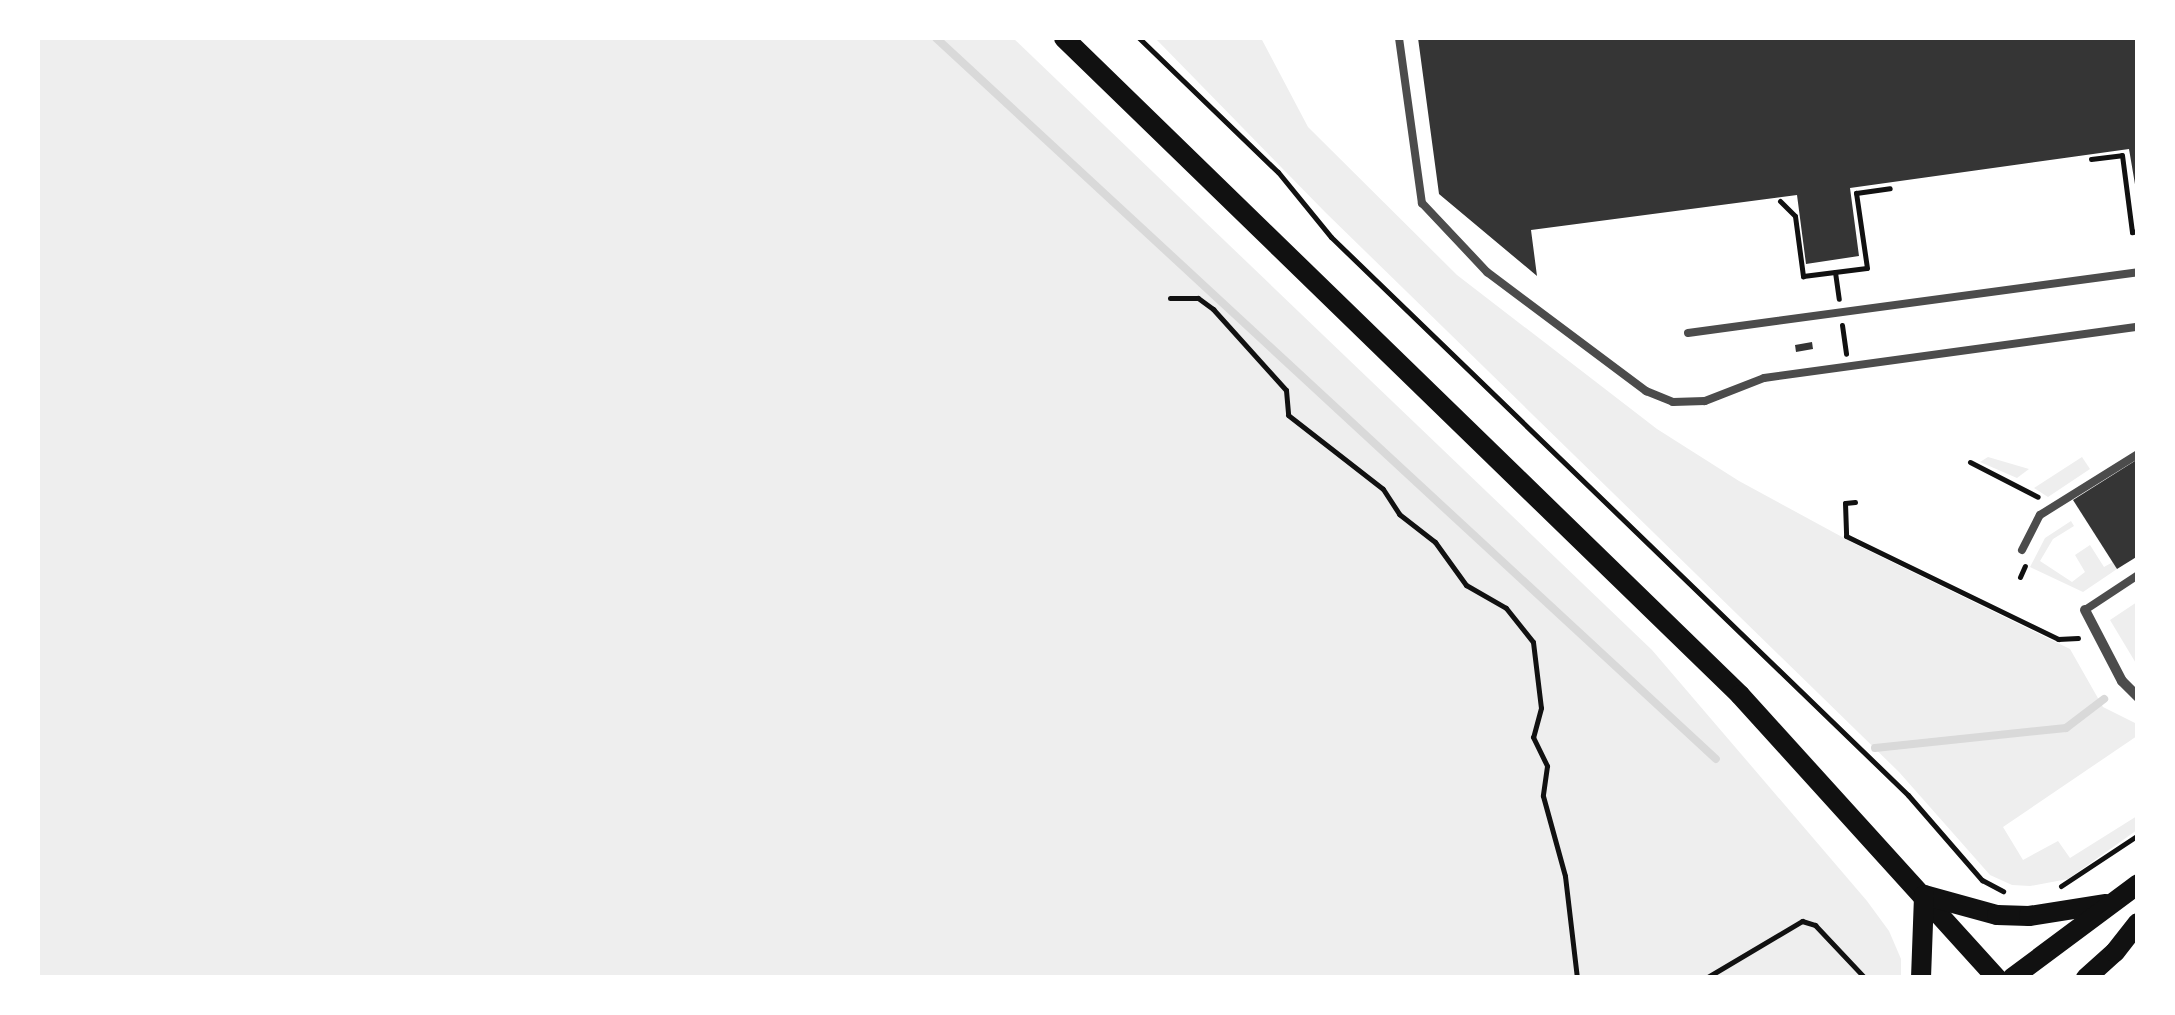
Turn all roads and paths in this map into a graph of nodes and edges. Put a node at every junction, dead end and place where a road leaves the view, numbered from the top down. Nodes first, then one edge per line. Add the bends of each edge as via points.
1 (1064, 38) edge
2 (1138, 38) edge
3 (1399, 38) edge
4 (2091, 159) dead end
5 (1890, 188) dead end
6 (1780, 201) dead end
7 (2138, 231) edge
8 (2138, 272) edge
9 (1170, 298) dead end
10 (2138, 328) edge
11 (1688, 333) dead end
12 (2138, 454) edge
13 (1970, 462) dead end
14 (1855, 502) dead end
15 (2049, 508) junction
16 (2022, 550) dead end
17 (2138, 575) edge
18 (2085, 610) joint
19 (2078, 638) dead end
20 (2138, 697) edge
21 (2138, 835) edge
22 (2138, 884) edge
23 (2054, 890) dead end
24 (2007, 893) dead end
25 (1924, 896) junction
26 (2106, 904) junction
27 (2138, 923) edge
28 (2116, 952) junction
29 (1576, 978) edge
30 (1706, 978) edge
31 (1865, 978) edge
32 (1921, 978) edge
33 (1997, 978) edge
34 (2012, 978) edge
35 (2086, 978) edge
36 (2112, 978) edge

1 - 25 main road via 1727,682
2 - 24 path via 1278,172 1331,236 1908,795 1982,880
3 - 10 lane via 1422,204 1487,272 1646,391 1673,402 1705,401 1764,378
4 - 7 path via 2122,155 2132,232
5 - 6 path via 1856,193 1867,268 1803,276 1795,216
8 - 11 lane
9 - 29 path via 1198,298 1213,309 1286,390 1288,415 1382,489 1466,585 1506,608 1533,642 1541,708 1533,737 1547,766 1543,796 1565,876
12 - 15 lane
13 - 15 path via 2032,490
14 - 19 path via 1845,503 1846,536 2058,640
15 - 16 lane
17 - 18 lane
18 - 20 street via 2122,681
21 - 23 path
22 - 26 main road
25 - 26 main road via 2013,916
25 - 32 main road
25 - 33 main road
26 - 34 main road
27 - 28 main road
28 - 35 main road
28 - 36 main road
30 - 31 path via 1802,921 1815,925

